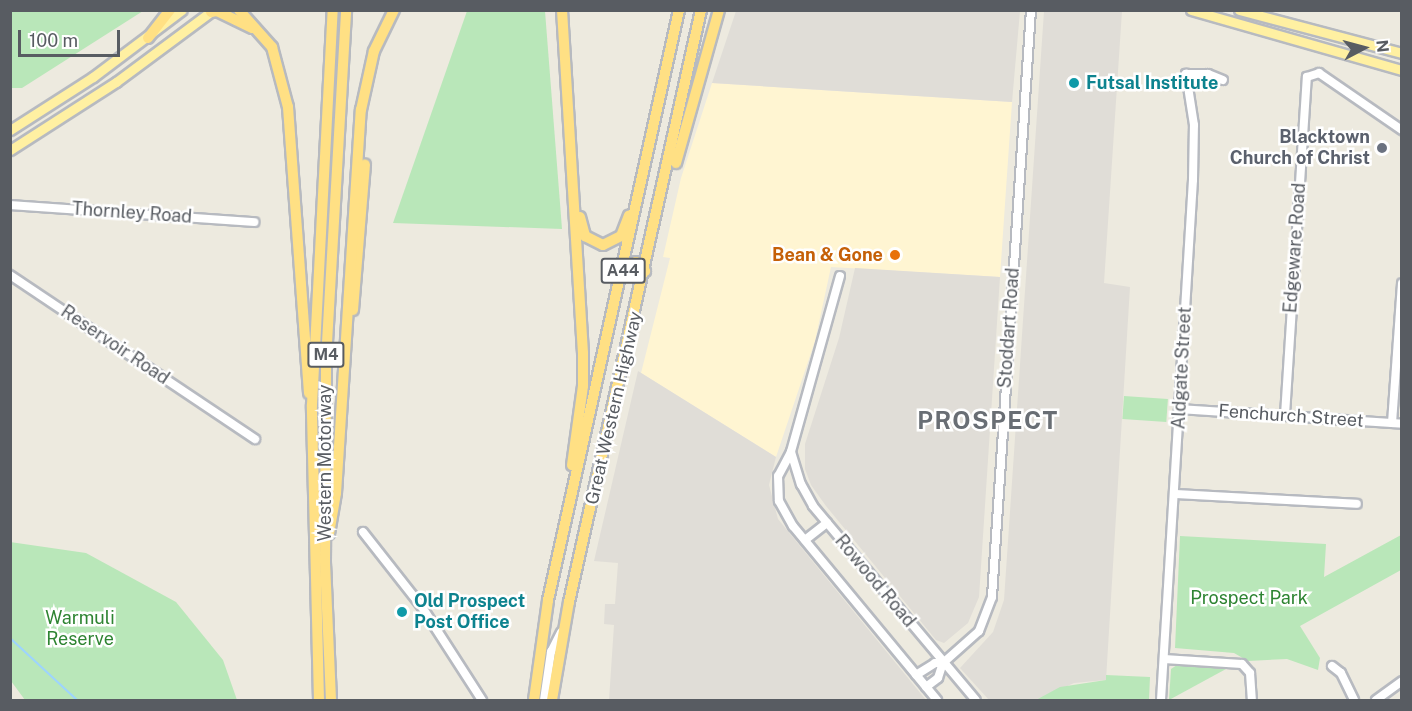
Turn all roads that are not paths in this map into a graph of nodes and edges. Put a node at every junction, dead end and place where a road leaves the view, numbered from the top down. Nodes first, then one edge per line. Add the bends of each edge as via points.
1 (170, 10) edge
2 (182, 10) edge
3 (239, 10) edge
4 (333, 10) edge
5 (346, 10) edge
6 (394, 10) edge
7 (564, 10) edge
8 (679, 10) edge
9 (701, 10) edge
10 (719, 10) edge
11 (1031, 10) edge
12 (1191, 10) edge
13 (1239, 10) edge
14 (212, 11) edge
15 (257, 30) junction
16 (148, 38) junction
17 (1401, 53) edge
18 (1401, 70) edge
19 (1223, 80) dead end
20 (10, 130) edge
21 (1401, 130) edge
22 (650, 148) junction
23 (10, 150) edge
24 (10, 205) edge
25 (254, 222) dead end
26 (656, 225) junction
27 (645, 271) junction
28 (622, 273) junction
29 (10, 275) edge
30 (840, 276) dead end
31 (1401, 283) edge
32 (312, 405) junction
33 (1179, 410) junction
34 (1285, 415) junction
35 (1392, 423) junction
36 (1401, 424) edge
37 (255, 439) dead end
38 (791, 452) junction
39 (1175, 494) junction
40 (1357, 504) dead end
41 (827, 523) junction
42 (363, 532) dead end
43 (564, 532) junction
44 (805, 540) junction
45 (325, 561) junction
46 (564, 625) junction
47 (1164, 659) junction
48 (943, 663) junction
49 (1332, 666) dead end
50 (916, 675) junction
51 (1401, 681) edge
52 (926, 687) junction
53 (319, 700) edge
54 (331, 700) edge
55 (482, 700) edge
56 (534, 700) edge
57 (544, 700) edge
58 (552, 700) edge
59 (937, 700) edge
60 (976, 700) edge
61 (1161, 700) edge
62 (1252, 700) edge
63 (1354, 700) edge
64 (1376, 700) edge

1 - 16 highway
2 - 16 main road
3 - 15 highway
4 - 32 highway, Western Motorway / M4
5 - 45 highway, Western Motorway / M4 via 326,360
6 - 45 highway via 371,60 361,110 336,493
7 - 22 highway via 580,220 590,241 603,245 621,236
7 - 43 highway via 584,386
8 - 22 highway, Great Western Highway / A44
9 - 26 highway, Great Western Highway / A44
10 - 26 highway
11 - 48 street, Stoddart Road via 992,597 979,631
12 - 18 main road
13 - 17 main road
14 - 15 highway
14 - 23 main road via 116,82
15 - 32 highway via 277,59 289,118 305,380
16 - 20 main road
19 - 33 street, Aldgate Street via 1208,74 1186,74 1194,125
21 - 34 street, Edgeware Road via 1318,73 1310,73 1306,80
22 - 28 highway, Great Western Highway / A44
24 - 25 street, Thornley Road
26 - 27 highway, Great Western Highway / A44
27 - 28 highway via 636,262
27 - 46 highway, Great Western Highway / A44
28 - 43 highway, Great Western Highway / A44
29 - 37 street, Reservoir Road
30 - 38 street, Rowood Road
31 - 35 street
32 - 53 highway, Western Motorway / M4
33 - 34 street, Fenchurch Street
33 - 39 street, Aldgate Street
34 - 35 street, Fenchurch Street
35 - 36 street, Fenchurch Street
38 - 41 street, Rowood Road via 806,495
38 - 44 street, Rowood Road via 778,476 777,493 786,517
39 - 40 street
39 - 47 street, Aldgate Street
41 - 44 street
41 - 48 street, Rowood Road
42 - 55 street via 422,607
43 - 56 highway, Great Western Highway / A44 via 548,600
44 - 50 street, Rowood Road
45 - 54 highway, Western Motorway / M4
46 - 57 street via 551,652
46 - 58 highway, Great Western Highway / A44
47 - 61 street, Aldgate Street
47 - 62 street via 1242,664 1250,673
48 - 50 street, Stoddart Road via 935,663
48 - 52 street, Stoddart Road via 938,678
48 - 60 street, Rowood Road
49 - 63 street via 1341,673
50 - 52 street, Rowood Road
51 - 64 street
52 - 59 street, Rowood Road

